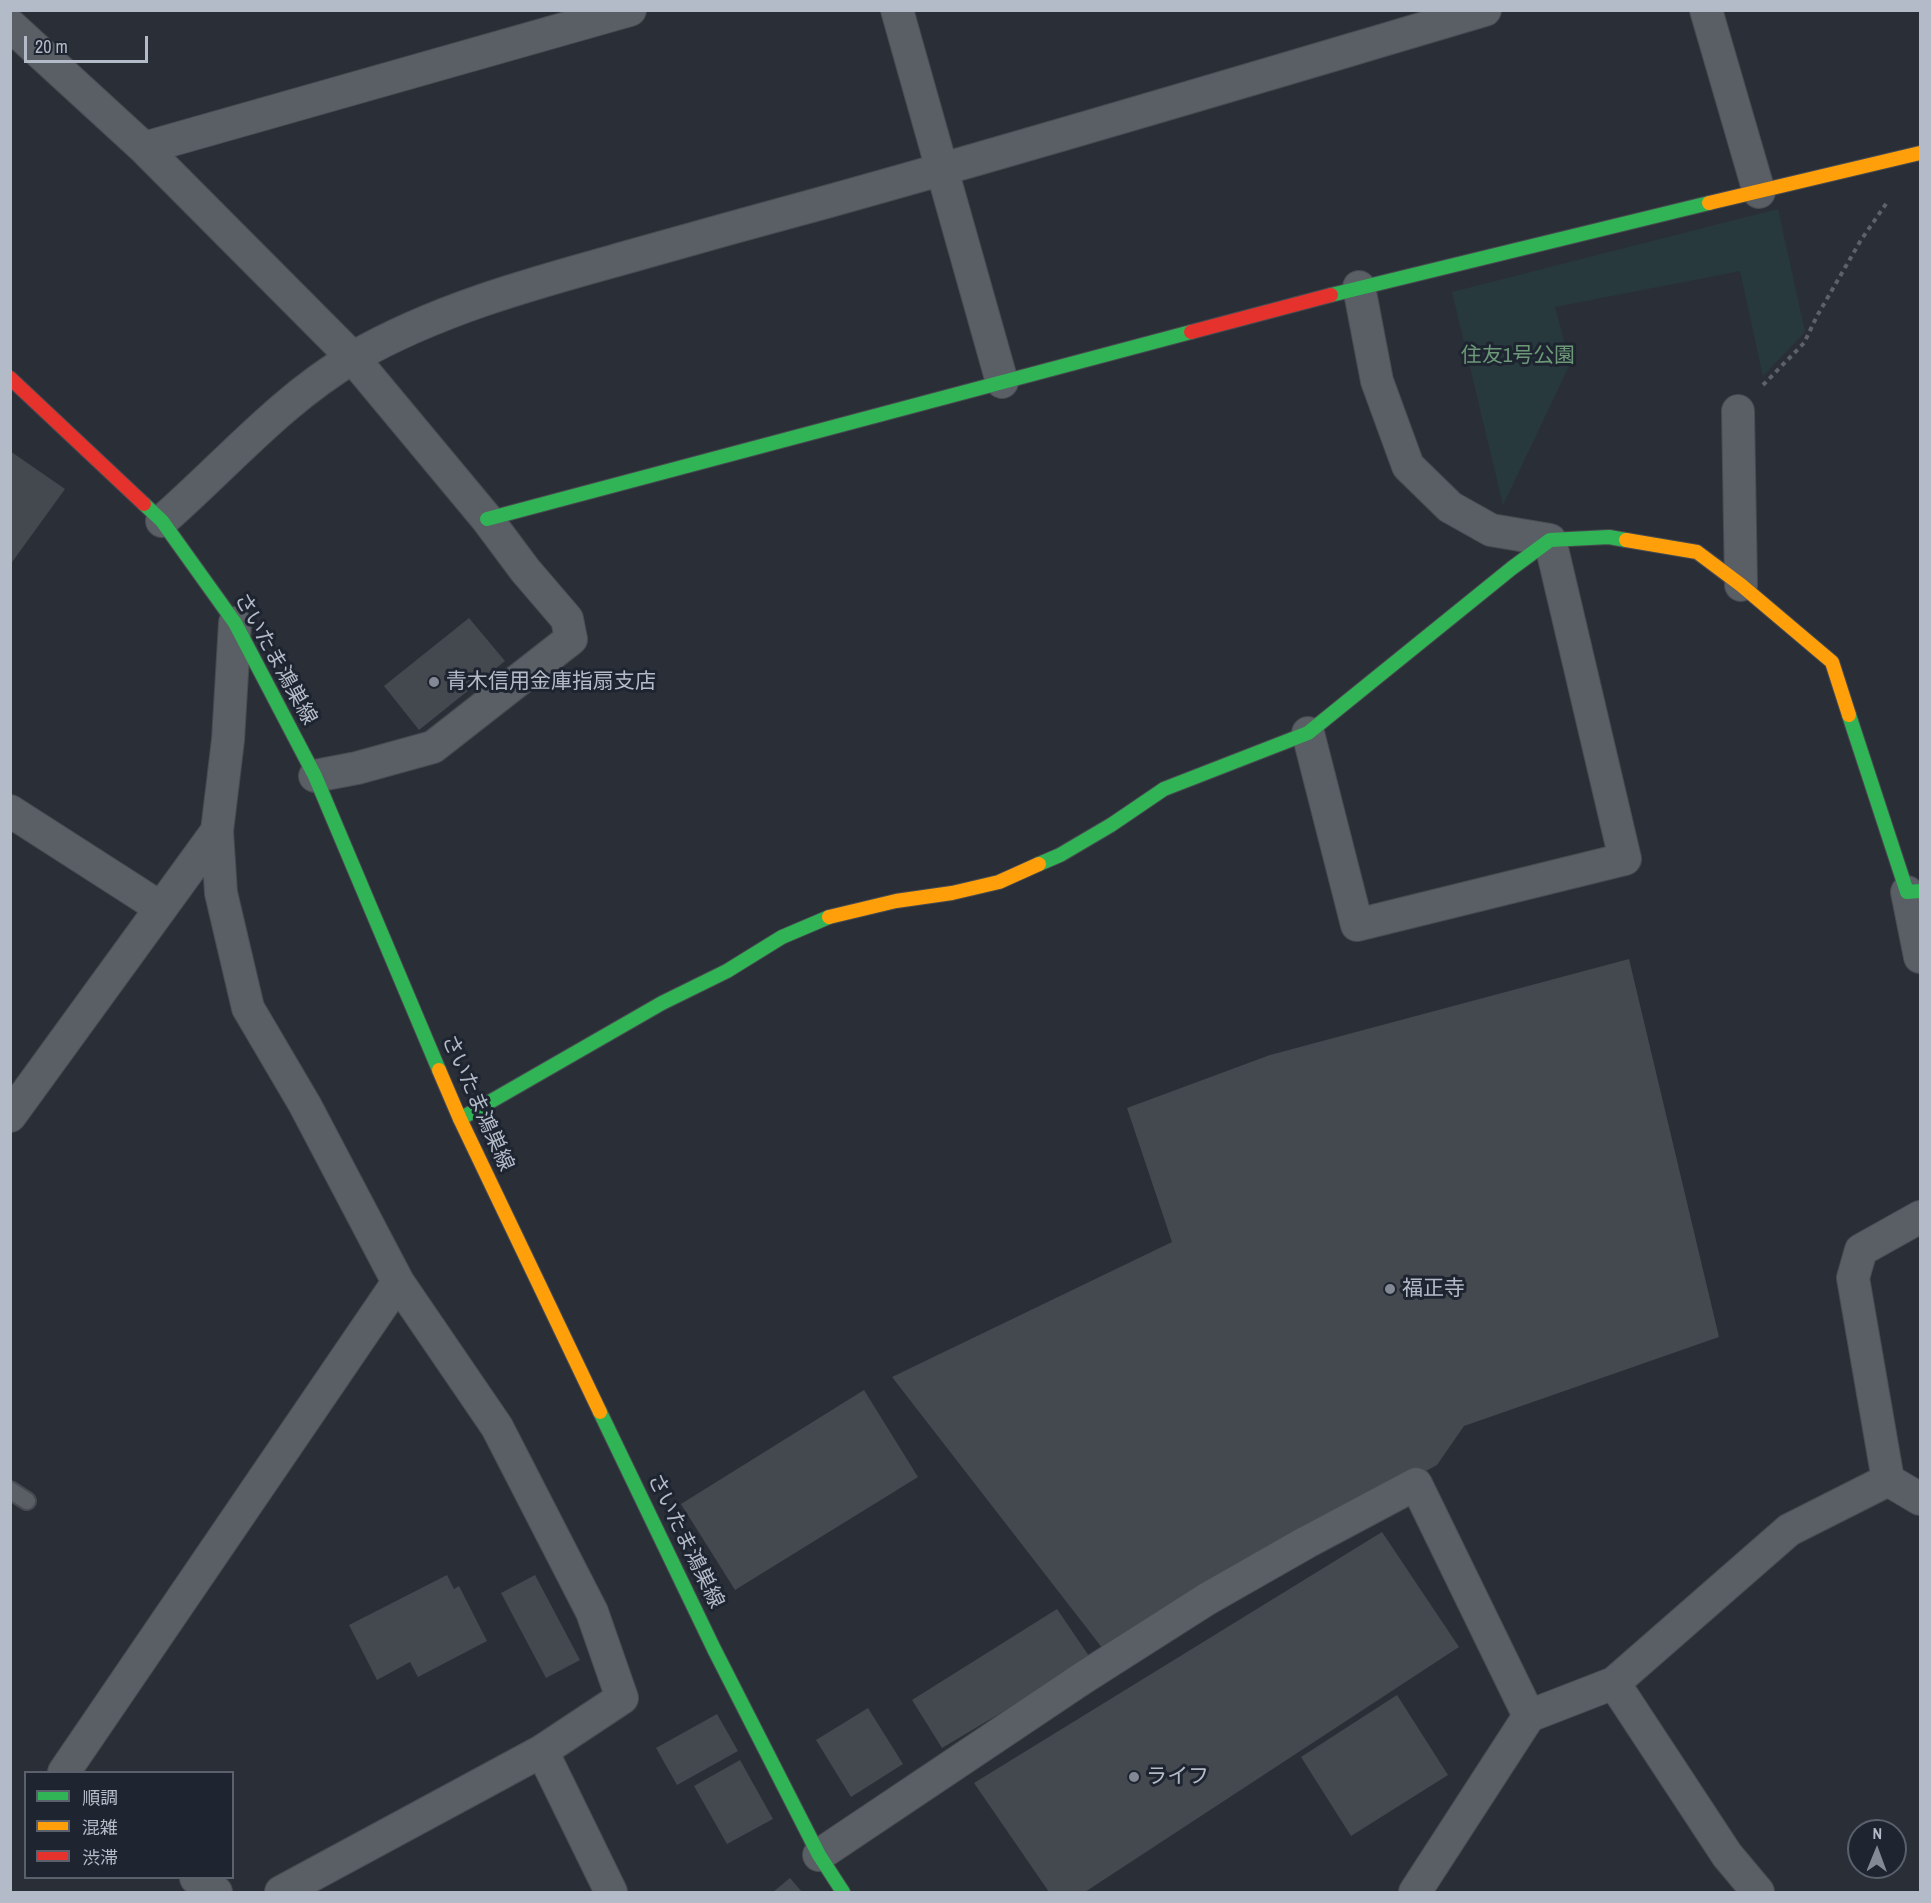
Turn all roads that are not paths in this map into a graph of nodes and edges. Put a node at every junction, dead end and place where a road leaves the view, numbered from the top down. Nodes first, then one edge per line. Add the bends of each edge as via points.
1 (630, 10) edge
2 (897, 10) edge
3 (1485, 10) edge
4 (1706, 10) edge
5 (10, 25) edge
6 (144, 148) junction
7 (1914, 154) edge
8 (942, 170) junction
9 (1759, 192) junction
10 (1359, 287) junction
11 (353, 358) junction
12 (10, 378) edge
13 (1002, 382) junction
14 (1738, 411) road end
15 (488, 519) junction
16 (162, 521) junction
17 (1551, 540) junction
18 (1741, 585) junction
19 (235, 623) junction
20 (1308, 733) junction
21 (315, 776) junction
22 (10, 811) edge
23 (217, 831) junction
24 (1914, 892) edge
25 (161, 908) junction
26 (1920, 957) edge
27 (10, 1116) edge
28 (460, 1119) junction
29 (1920, 1216) edge
30 (398, 1282) junction
31 (1888, 1480) junction
32 (10, 1490) edge
33 (1920, 1498) edge
34 (27, 1501) dead end
35 (1614, 1683) junction
36 (1529, 1716) junction
37 (542, 1751) junction
38 (65, 1771) edge
39 (819, 1855) junction
40 (197, 1879) edge
41 (216, 1893) edge
42 (281, 1893) edge
43 (611, 1893) edge
44 (843, 1893) edge
45 (1415, 1893) edge
46 (1758, 1893) edge

1 - 6 street
2 - 8 street
3 - 8 street
4 - 9 street
5 - 6 street
6 - 11 street
7 - 9 street
8 - 11 street via 458,307
8 - 13 street
9 - 10 street
10 - 13 street
10 - 17 street via 1377,381 1408,466 1450,507 1491,530
11 - 15 street
11 - 16 street via 297,396
12 - 16 street, さいたま鴻巣線
13 - 15 street
14 - 18 street
15 - 21 street via 567,619 571,639 433,747
16 - 19 street, さいたま鴻巣線
17 - 18 street via 1609,537 1697,552
17 - 20 street
17 - 20 street via 1625,859 1357,925
18 - 24 street via 1832,662
19 - 21 street, さいたま鴻巣線
19 - 23 street via 228,740
20 - 28 street via 1164,789 1060,855 999,882 835,915 782,937
21 - 28 street, さいたま鴻巣線
22 - 25 street
23 - 25 street
23 - 30 street via 221,893 248,1008 305,1105
24 - 26 street
25 - 27 street
28 - 39 street, さいたま鴻巣線 via 714,1649
29 - 31 street via 1861,1250 1853,1278
30 - 37 street via 497,1427 592,1612 622,1698
30 - 38 street
31 - 33 street
31 - 35 street via 1789,1530
32 - 34 lane
35 - 36 street
35 - 46 street via 1727,1855
36 - 39 street via 1416,1484 1207,1599
36 - 45 street
37 - 42 street
37 - 43 street
39 - 44 street, さいたま鴻巣線
40 - 41 street

